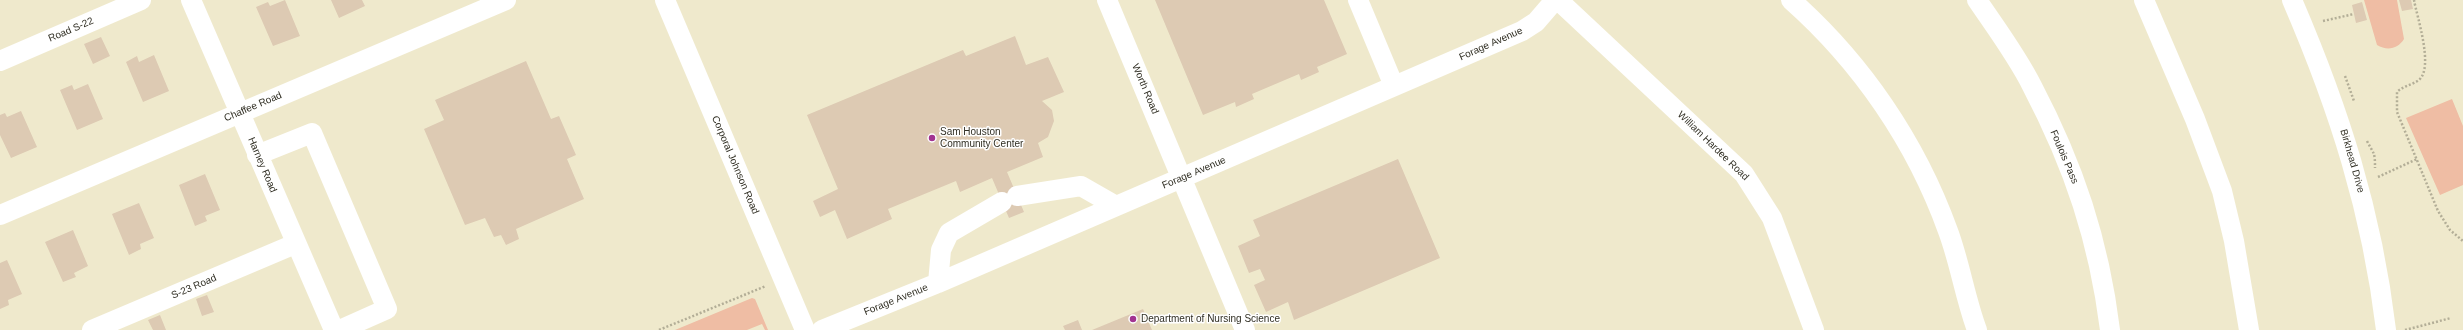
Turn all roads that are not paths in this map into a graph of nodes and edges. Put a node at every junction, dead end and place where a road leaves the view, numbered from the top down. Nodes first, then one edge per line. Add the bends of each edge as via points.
1 (141, 0) edge
2 (191, 0) edge
3 (506, 0) edge
4 (666, 0) edge
5 (1107, 0) edge
6 (1358, 0) edge
7 (1555, 0) edge
8 (1558, 0) edge
9 (1791, 0) edge
10 (1977, 0) edge
11 (2144, 0) edge
12 (2292, 0) edge
13 (0, 61) edge
14 (1394, 86) junction
15 (239, 113) junction
16 (257, 155) junction
17 (1183, 178) junction
18 (1116, 206) junction
19 (0, 215) edge
20 (295, 244) junction
21 (938, 283) junction
22 (92, 330) edge
23 (334, 330) edge
24 (340, 330) edge
25 (805, 330) edge
26 (822, 330) edge
27 (1245, 330) edge
28 (1814, 330) edge
29 (1977, 330) edge
30 (2110, 330) edge
31 (2249, 330) edge
32 (2386, 330) edge

1 - 13 street, Road S-22
2 - 15 street, Harney Road
3 - 15 street, Chaffee Road
4 - 25 street, Corporal Johnson Road
5 - 17 street, Worth Road
6 - 14 street
7 - 14 street, Forage Avenue via 1536,22 1522,31
8 - 28 street, William Hardee Road via 1744,174 1772,218
9 - 29 street via 1824,29 1860,72 1908,145 1947,228
10 - 30 street, Foulois Pass via 2032,86 2071,171 2094,237
11 - 31 street via 2196,119 2222,191
12 - 32 street, Birkhead Drive via 2321,67 2347,142 2381,289
14 - 17 street, Forage Avenue
15 - 16 street, Harney Road
15 - 19 street, Chaffee Road
16 - 20 street, Harney Road
16 - 24 street via 312,132 387,309
17 - 18 street, Forage Avenue
17 - 27 street, Worth Road
18 - 21 street, Forage Avenue
18 - 21 street via 1081,186 1010,199 949,232 941,250
20 - 22 street, S-23 Road
20 - 23 street, Harney Road
21 - 26 street, Forage Avenue

